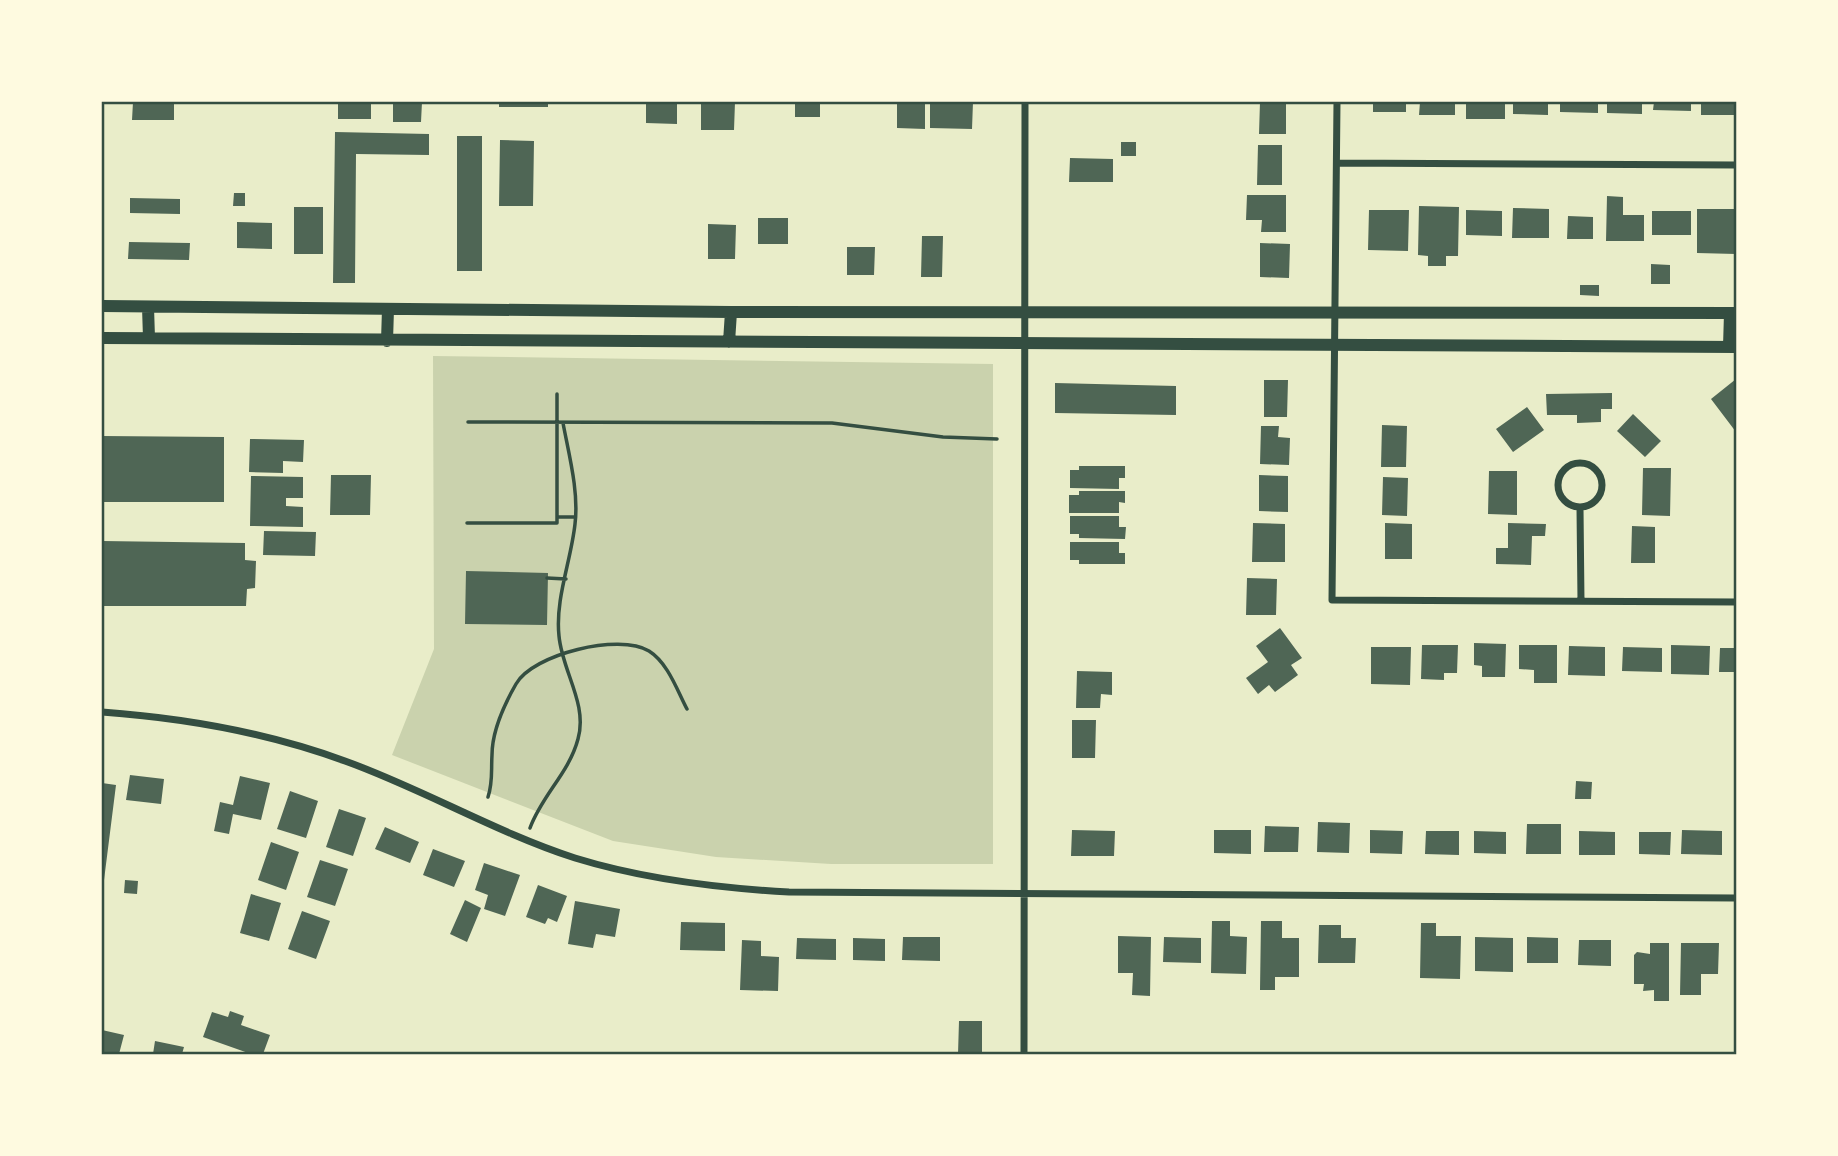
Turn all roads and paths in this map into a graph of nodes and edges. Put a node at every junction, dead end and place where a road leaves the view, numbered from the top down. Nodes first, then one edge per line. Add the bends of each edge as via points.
1 (1025, 102) edge
2 (1337, 102) edge
3 (1337, 163) junction
4 (1737, 165) edge
5 (102, 306) edge
6 (148, 307) junction
7 (388, 309) junction
8 (1025, 310) junction
9 (1336, 311) junction
10 (731, 312) junction
11 (1733, 313) edge
12 (102, 338) edge
13 (149, 338) junction
14 (387, 341) junction
15 (729, 342) junction
16 (1024, 345) junction
17 (1336, 345) junction
18 (1733, 347) edge
19 (557, 394) dead end
20 (468, 422) dead end
21 (557, 422) junction
22 (563, 423) junction
23 (998, 439) dead end
24 (1580, 508) junction
25 (557, 517) junction
26 (575, 517) junction
27 (467, 523) dead end
28 (548, 578) dead end
29 (566, 579) junction
30 (1581, 601) junction
31 (1737, 602) edge
32 (562, 654) junction
33 (687, 709) dead end
34 (102, 712) edge
35 (488, 797) dead end
36 (526, 839) junction
37 (1024, 894) junction
38 (1737, 898) edge
39 (1024, 1055) edge

1 - 8 street
2 - 3 street
3 - 4 street
3 - 9 street
5 - 6 street
6 - 7 street
6 - 13 street
7 - 10 street
7 - 14 street
8 - 9 street
8 - 10 street
8 - 16 street
9 - 11 street
9 - 17 street
10 - 15 street
11 - 18 street
12 - 13 street
13 - 14 street
14 - 15 street
15 - 16 street
16 - 17 street
16 - 37 street
17 - 18 street
17 - 30 street via 1332,600
19 - 21 path
20 - 21 path
21 - 22 path
21 - 25 path
22 - 23 path via 832,423
22 - 26 path
24 - 24 street via 1596,501 1602,485 1596,470 1580,463 1564,470 1558,485 1564,501
24 - 30 street
25 - 26 path
25 - 27 path via 557,523
26 - 29 path
28 - 29 path
29 - 32 path via 558,633
30 - 31 street
32 - 33 path via 618,645 647,649 662,661
32 - 35 path via 536,664 517,682 498,721 491,754 494,780
32 - 36 path via 582,715 578,740 567,768 538,805
34 - 36 street via 169,717 284,741 346,761
36 - 37 street via 576,858 723,888
37 - 38 street
37 - 39 street

